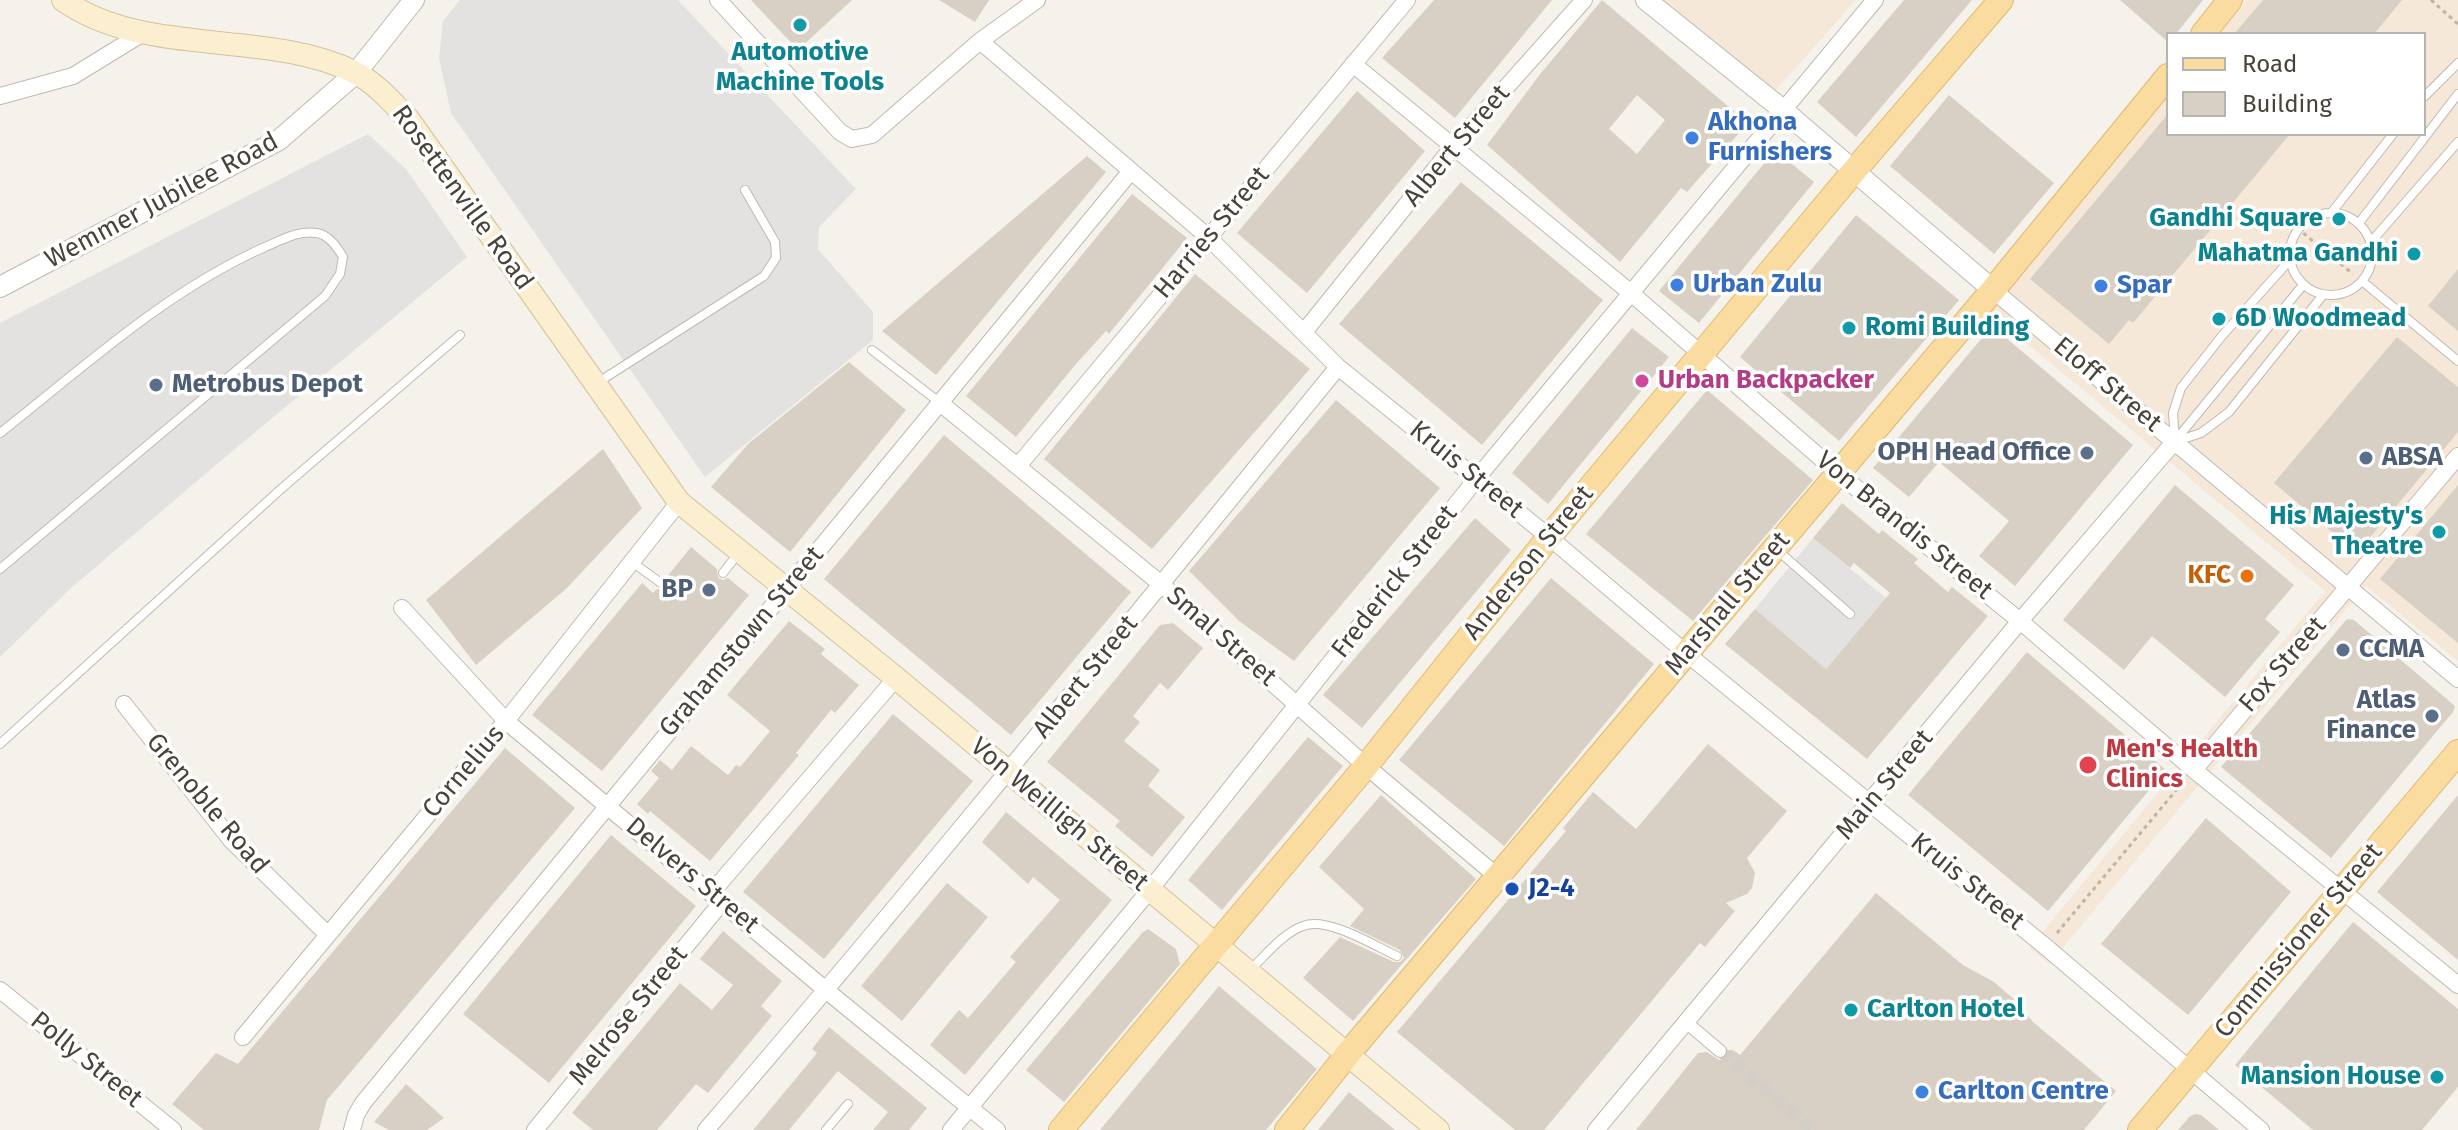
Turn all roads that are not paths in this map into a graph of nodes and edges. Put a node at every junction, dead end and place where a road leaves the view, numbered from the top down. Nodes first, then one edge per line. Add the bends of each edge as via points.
1 (63, 0) edge
2 (414, 0) edge
3 (718, 0) edge
4 (1037, 0) edge
5 (1407, 0) edge
6 (1584, 0) edge
7 (1646, 0) edge
8 (1875, 0) edge
9 (2001, 0) edge
10 (2230, 0) edge
11 (2205, 32) edge
12 (143, 33) junction
13 (980, 41) junction
14 (2458, 63) edge
15 (1353, 64) junction
16 (356, 73) junction
17 (2166, 78) edge
18 (2458, 94) edge
19 (2426, 95) edge
20 (0, 96) edge
21 (1783, 110) junction
22 (2391, 136) edge
23 (2426, 136) edge
24 (2426, 136) edge
25 (2458, 142) edge
26 (1453, 147) junction
27 (1131, 171) junction
28 (1854, 171) junction
29 (745, 190) dead end
30 (2332, 212) junction
31 (2359, 223) junction
32 (1208, 237) junction
33 (2371, 242) junction
34 (2289, 261) junction
35 (2362, 281) junction
36 (2303, 285) junction
37 (0, 287) edge
38 (1993, 290) junction
39 (1631, 293) junction
40 (2323, 295) junction
41 (1304, 332) junction
42 (460, 335) dead end
43 (872, 350) dead end
44 (1704, 354) junction
45 (2458, 361) edge
46 (1338, 367) junction
47 (596, 384) junction
48 (939, 402) junction
49 (0, 433) edge
50 (2175, 441) junction
51 (2458, 456) edge
52 (1018, 466) junction
53 (1839, 474) junction
54 (1477, 478) junction
55 (679, 502) junction
56 (1549, 537) junction
57 (1775, 548) junction
58 (741, 551) junction
59 (632, 562) junction
60 (0, 569) edge
61 (723, 573) dead end
62 (661, 583) dead end
63 (1161, 584) junction
64 (786, 587) junction
65 (2349, 589) junction
66 (402, 608) dead end
67 (1850, 614) dead end
68 (2020, 621) junction
69 (1686, 653) junction
70 (896, 678) junction
71 (2458, 679) edge
72 (124, 704) dead end
73 (1299, 704) junction
74 (506, 721) junction
75 (0, 744) edge
76 (2458, 752) edge
77 (1366, 766) junction
78 (2194, 770) junction
79 (1009, 772) junction
80 (1870, 802) junction
81 (607, 804) junction
82 (1498, 877) junction
83 (1149, 891) junction
84 (2341, 891) junction
85 (717, 897) junction
86 (327, 934) junction
87 (1216, 944) junction
88 (1397, 956) dead end
89 (1248, 972) junction
90 (2458, 985) edge
91 (0, 990) edge
92 (827, 991) junction
93 (1687, 1023) junction
94 (243, 1037) dead end
95 (1720, 1051) tunnel mouth
96 (1347, 1055) junction
97 (2191, 1070) junction
98 (848, 1104) dead end
99 (970, 1108) junction
100 (354, 1122) edge
101 (173, 1130) edge
102 (535, 1130) edge
103 (706, 1130) edge
104 (826, 1130) edge
105 (951, 1130) edge
106 (997, 1130) edge
107 (1061, 1130) edge
108 (1287, 1130) edge
109 (1438, 1130) edge
110 (1596, 1130) edge
111 (2140, 1130) edge
112 (2261, 1130) edge

1 - 12 main road, Rosettenville Road
2 - 16 street, Wemmer Jubilee Road
3 - 13 street via 852,139 872,135
4 - 13 street
5 - 15 street, Harries Street
6 - 26 street, Albert Street
7 - 21 street, Eloff Street
8 - 21 street, Frederick Street
9 - 28 main road, Anderson Street
10 - 11 main road
12 - 16 main road, Rosettenville Road via 263,48 324,60
12 - 20 street via 73,76
13 - 27 street, Kruis Street
14 - 19 lane
15 - 26 street, Von Brandis Street
15 - 32 street, Harries Street
16 - 37 street, Wemmer Jubilee Road via 279,140
16 - 47 main road, Rosettenville Road via 409,120
17 - 38 main road, Marshall Street
18 - 24 lane
21 - 28 street, Eloff Street
21 - 39 street, Frederick Street
22 - 30 lane
23 - 31 lane
25 - 33 lane
26 - 39 street, Von Brandis Street
26 - 41 street, Albert Street
27 - 32 street, Kruis Street
27 - 48 street, Grahamstown Street
28 - 38 street, Eloff Street
28 - 44 main road, Anderson Street
29 - 47 lane via 775,242 776,258 764,276
30 - 31 lane
30 - 34 lane via 2294,225
31 - 33 lane
32 - 41 street, Kruis Street
32 - 52 street, Harries Street
33 - 35 lane via 2372,256
34 - 36 lane
34 - 50 lane via 2181,388 2173,413
35 - 40 lane via 2351,290
35 - 45 lane
36 - 40 lane
36 - 50 lane
38 - 50 street, Eloff Street
38 - 53 main road, Marshall Street
39 - 44 street, Von Brandis Street
39 - 54 street, Frederick Street
40 - 50 lane, Main Street via 2229,412 2201,433
41 - 46 street, Kruis Street
42 - 75 lane
43 - 48 lane
44 - 53 street, Von Brandis Street
44 - 56 main road, Anderson Street
46 - 54 street, Kruis Street
46 - 63 street, Albert Street
47 - 55 main road, Rosettenville Road
48 - 52 street, Smal Street
48 - 64 street, Grahamstown Street
49 - 60 lane via 145,318 229,263 298,233 320,233 343,257 340,274 325,296
50 - 65 street, Eloff Street
50 - 68 street, Main Street
51 - 65 street, Fox Street
52 - 63 street, Smal Street
53 - 57 main road, Marshall Street
53 - 68 street, Von Brandis Street
54 - 56 street, Kruis Street
54 - 73 street, Frederick Street
55 - 58 main road, Von Weilligh Street
55 - 59 street, Cornelius
56 - 69 street, Kruis Street
56 - 77 main road, Anderson Street
57 - 67 lane
57 - 69 main road, Marshall Street
58 - 61 lane
58 - 64 main road, Von Weilligh Street
59 - 62 lane
59 - 74 street, Cornelius
63 - 73 street, Smal Street
63 - 79 street, Albert Street
64 - 70 main road, Von Weilligh Street
64 - 81 street, Grahamstown Street
65 - 71 street, Eloff Street
65 - 78 street, Fox Street
66 - 74 street, Delvers Street
68 - 78 street, Von Brandis Street
68 - 80 street, Main Street
69 - 80 street, Kruis Street
69 - 82 main road, Marshall Street
70 - 79 main road, Von Weilligh Street
70 - 85 street, Melrose Street
72 - 86 street, Grenoble Road via 231,840
73 - 77 street, Smal Street
73 - 83 street, Frederick Street
74 - 81 street, Delvers Street
74 - 86 street, Cornelius
76 - 84 main road, Commissioner Street
77 - 82 street, Smal Street
77 - 87 main road, Anderson Street
78 - 84 street, Von Brandis Street
79 - 83 main road, Von Weilligh Street
79 - 92 street, Albert Street
80 - 93 street, Main Street
80 - 97 street, Kruis Street
81 - 85 street, Delvers Street
81 - 100 street, Grahamstown Street
82 - 96 main road, Marshall Street
83 - 87 main road, Von Weilligh Street
83 - 99 street, Frederick Street
84 - 90 street, Von Brandis Street
84 - 97 main road, Commissioner Street
85 - 92 street, Delvers Street
85 - 102 street, Melrose Street
86 - 94 street, Cornelius
87 - 89 main road, Von Weilligh Street
87 - 107 main road, Anderson Street
88 - 89 lane via 1314,923 1301,926
89 - 96 main road, Von Weilligh Street
91 - 101 street, Polly Street
92 - 99 street, Delvers Street
92 - 103 street, Albert Street
93 - 95 street
93 - 110 street, Main Street
96 - 108 main road, Marshall Street
96 - 109 main road, Von Weilligh Street
97 - 111 main road, Commissioner Street
97 - 112 street, Kruis Street
98 - 104 lane
99 - 105 street, Frederick Street
99 - 106 street, Delvers Street

